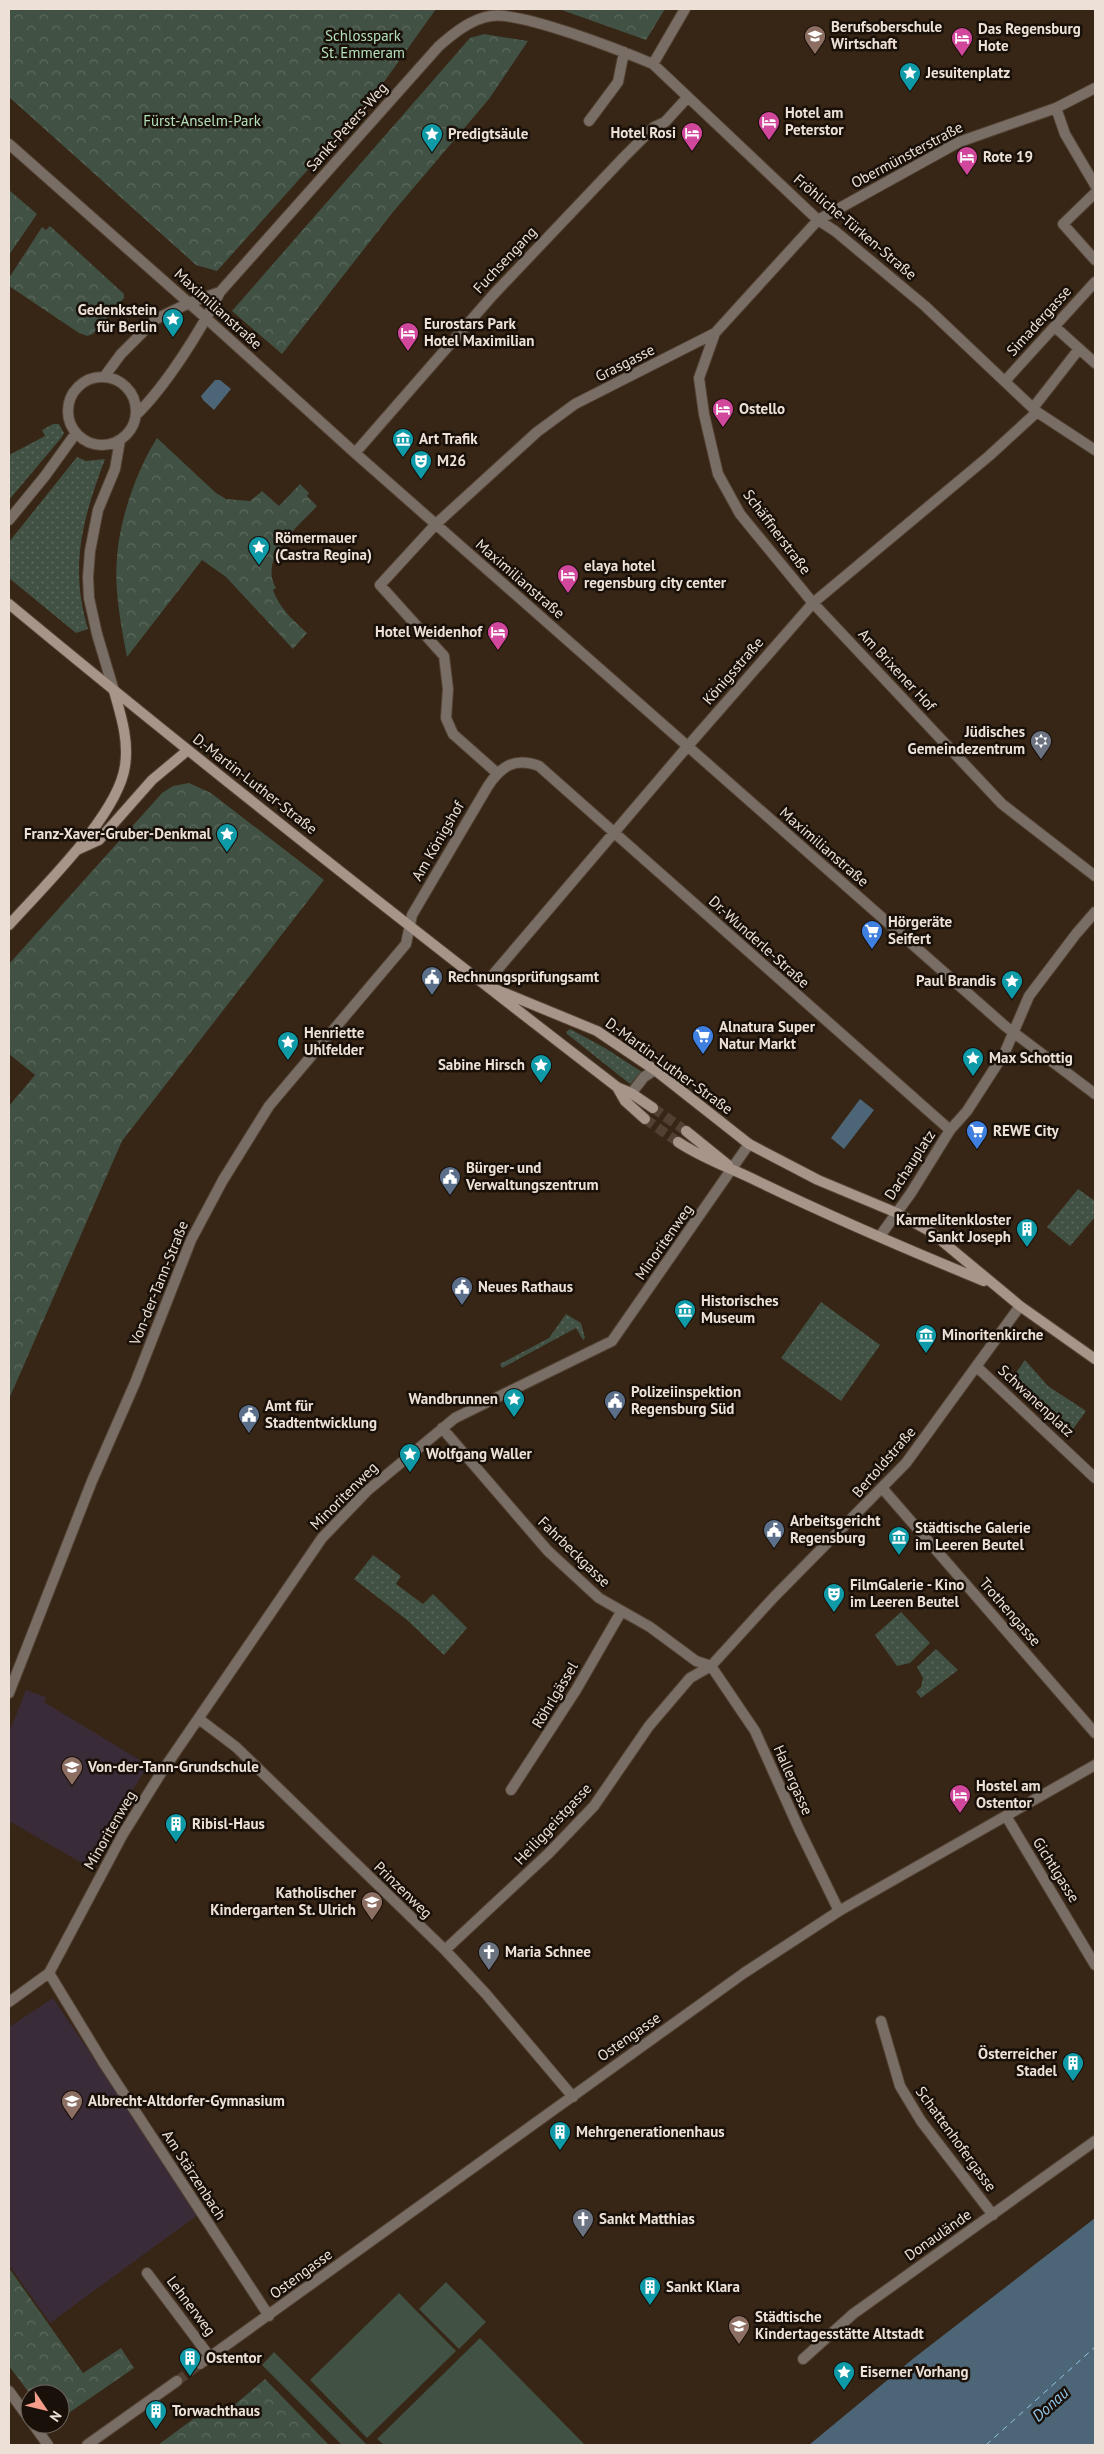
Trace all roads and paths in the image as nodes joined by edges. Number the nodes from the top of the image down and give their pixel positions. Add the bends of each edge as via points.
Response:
1 (685, 9) edge
2 (624, 52) junction
3 (653, 64) junction
4 (1095, 88) edge
5 (686, 98) junction
6 (1056, 108) junction
7 (589, 121) dead end
8 (9, 144) edge
9 (1095, 185) edge
10 (1095, 193) edge
11 (818, 220) junction
12 (1095, 260) edge
13 (1095, 282) edge
14 (220, 292) junction
15 (189, 303) junction
16 (207, 318) junction
17 (1055, 327) junction
18 (715, 333) junction
19 (1079, 349) junction
20 (1095, 363) edge
21 (104, 377) junction
22 (1004, 381) junction
23 (1035, 410) junction
24 (136, 415) junction
25 (76, 433) junction
26 (120, 440) junction
27 (1095, 450) edge
28 (355, 453) junction
29 (9, 520) edge
30 (436, 524) junction
31 (813, 603) junction
32 (9, 604) edge
33 (114, 691) junction
34 (687, 747) junction
35 (188, 750) junction
36 (497, 773) junction
37 (614, 832) junction
38 (75, 851) junction
39 (1095, 876) edge
40 (1095, 912) edge
41 (9, 925) edge
42 (410, 926) junction
43 (485, 984) junction
44 (1014, 1034) junction
45 (655, 1070) junction
46 (885, 1074) joint
47 (1095, 1094) edge
48 (628, 1097) junction
49 (653, 1108) tunnel mouth
50 (645, 1119) tunnel mouth
51 (950, 1130) junction
52 (686, 1131) tunnel mouth
53 (678, 1142) tunnel mouth
54 (749, 1144) junction
55 (732, 1169) junction
56 (897, 1213) junction
57 (880, 1236) junction
58 (992, 1284) junction
59 (1020, 1306) junction
60 (1095, 1359) edge
61 (977, 1367) junction
62 (442, 1428) junction
63 (1095, 1478) edge
64 (883, 1489) junction
65 (622, 1612) junction
66 (711, 1666) junction
67 (9, 1693) edge
68 (199, 1719) junction
69 (1095, 1733) edge
70 (1095, 1765) edge
71 (511, 1790) dead end
72 (1006, 1816) junction
73 (839, 1911) junction
74 (445, 1950) junction
75 (1095, 1965) edge
76 (49, 1973) junction
77 (9, 2002) edge
78 (881, 2021) dead end
79 (573, 2097) junction
80 (1095, 2141) edge
81 (993, 2215) junction
82 (147, 2273) dead end
83 (269, 2316) junction
84 (210, 2357) junction
85 (803, 2359) dead end
86 (200, 2364) tunnel mouth
87 (177, 2381) tunnel mouth
88 (9, 2391) edge
89 (20, 2406) edge
90 (40, 2434) edge
91 (48, 2445) edge
92 (88, 2445) edge

1 - 3 street
2 - 3 street, Sankt-Peters-Weg
2 - 7 street via 618,82
2 - 14 street, Sankt-Peters-Weg via 518,17 492,15 456,31 438,46
3 - 5 street, Fröhliche-Türken-Straße
4 - 6 street, Obermünsterstraße
5 - 11 street, Fröhliche-Türken-Straße
5 - 28 street, Fuchsengang via 665,122 654,127 624,157 493,295
6 - 9 street via 1065,134
6 - 11 street, Obermünsterstraße via 959,142
8 - 15 street, Maximilianstraße
10 - 12 street via 1063,224
11 - 18 street, Grasgasse
11 - 22 street, Fröhliche-Türken-Straße via 836,231 925,306
13 - 17 street, Simadergasse
14 - 15 street, Sankt-Peters-Weg
14 - 16 street, Sankt-Peters-Weg
15 - 16 street, Maximilianstraße
15 - 21 street, Sankt-Peters-Weg via 156,319 121,354
16 - 24 street, Sankt-Peters-Weg via 149,402
16 - 28 street, Maximilianstraße
17 - 19 street
17 - 22 street, Simadergasse
18 - 30 street, Grasgasse via 575,404 537,432
18 - 31 street, Schäffnerstraße via 699,378 718,474 740,514
19 - 20 street
19 - 23 street, Königsstraße
21 - 24 street via 126,386 134,399
21 - 25 street via 81,384 70,400 70,423
22 - 23 street, Fröhliche-Türken-Straße
23 - 27 street, Fröhliche-Türken-Straße
23 - 31 street, Königsstraße via 989,456
24 - 26 street
25 - 26 street via 92,444
25 - 29 street
26 - 33 street via 115,469 98,510 88,577 97,634
28 - 30 street, Maximilianstraße
30 - 34 street, Maximilianstraße
30 - 36 street via 380,586 444,656 448,725 453,734
31 - 34 street, Königsstraße
31 - 39 street, Am Brixener Hof via 1002,804
32 - 33 street, D.-Martin-Luther-Straße
33 - 35 street, D.-Martin-Luther-Straße
33 - 38 street via 125,733 125,766 116,795
34 - 37 street, Königsstraße
34 - 44 street, Maximilianstraße
35 - 38 street via 152,780 99,840
35 - 42 street, D.-Martin-Luther-Straße
36 - 37 street via 518,763 539,766
36 - 42 street, Am Königshof via 412,915
37 - 43 street, Königsstraße
37 - 46 street, Dr.-Wunderle-Straße
38 - 41 street
40 - 44 street via 1029,996
42 - 43 street, D.-Martin-Luther-Straße
42 - 67 street, Von-der-Tann-Straße via 406,944 270,1106 191,1240
43 - 45 street, D.-Martin-Luther-Straße via 597,1031
43 - 48 street, D.-Martin-Luther-Straße
44 - 47 street, Maximilianstraße
44 - 51 street via 967,1111
45 - 48 street via 644,1077
45 - 54 street, D.-Martin-Luther-Straße
46 - 51 street, Dachauplatz
48 - 49 street, D.-Martin-Luther-Straße
48 - 50 street, D.-Martin-Luther-Straße
51 - 56 street, Dachauplatz
52 - 55 street
53 - 55 street via 698,1156
54 - 55 street, Minoritenweg
54 - 56 street, Dachauplatz via 818,1180
55 - 57 street, Dachauplatz
55 - 62 street, Minoritenweg via 612,1340 455,1418
56 - 57 street, Dachauplatz
56 - 58 street, Dachauplatz via 931,1232
57 - 58 street, Dachauplatz
58 - 59 street, Dachauplatz
59 - 60 street
59 - 61 street, Bertoldstraße
61 - 63 street, Schwanenplatz
61 - 64 street, Bertoldstraße
62 - 65 street, Fahrbeckgasse via 548,1551 599,1598
62 - 68 street, Minoritenweg via 367,1491 322,1538
64 - 66 street, Bertoldstraße via 774,1597
64 - 69 street, Trothengasse
65 - 66 street, Fahrbeckgasse via 650,1627 696,1661
65 - 71 street, Röhrlgässel
66 - 73 street, Hallergasse via 755,1731
66 - 74 street, Heiliggeistgasse via 690,1678 648,1726 594,1806 550,1853
68 - 74 street, Prinzenweg via 236,1747
68 - 76 street, Minoritenweg via 123,1834
70 - 72 street, Ostengasse
72 - 73 street, Ostengasse
72 - 75 street, Gichtlgasse
73 - 79 street, Ostengasse via 744,1973
74 - 79 street, Prinzenweg
76 - 77 street, Minoritenweg
76 - 83 street, Am Stärzenbach via 102,2062
78 - 81 street, Schattenhofergasse via 900,2086 921,2121
79 - 83 street, Ostengasse
80 - 81 street, Donaulände
81 - 85 street, Donaulände via 853,2314
82 - 84 street, Lehnerweg
83 - 84 street, Ostengasse
84 - 86 street, Ostengasse
87 - 92 street
88 - 89 street
90 - 91 street

